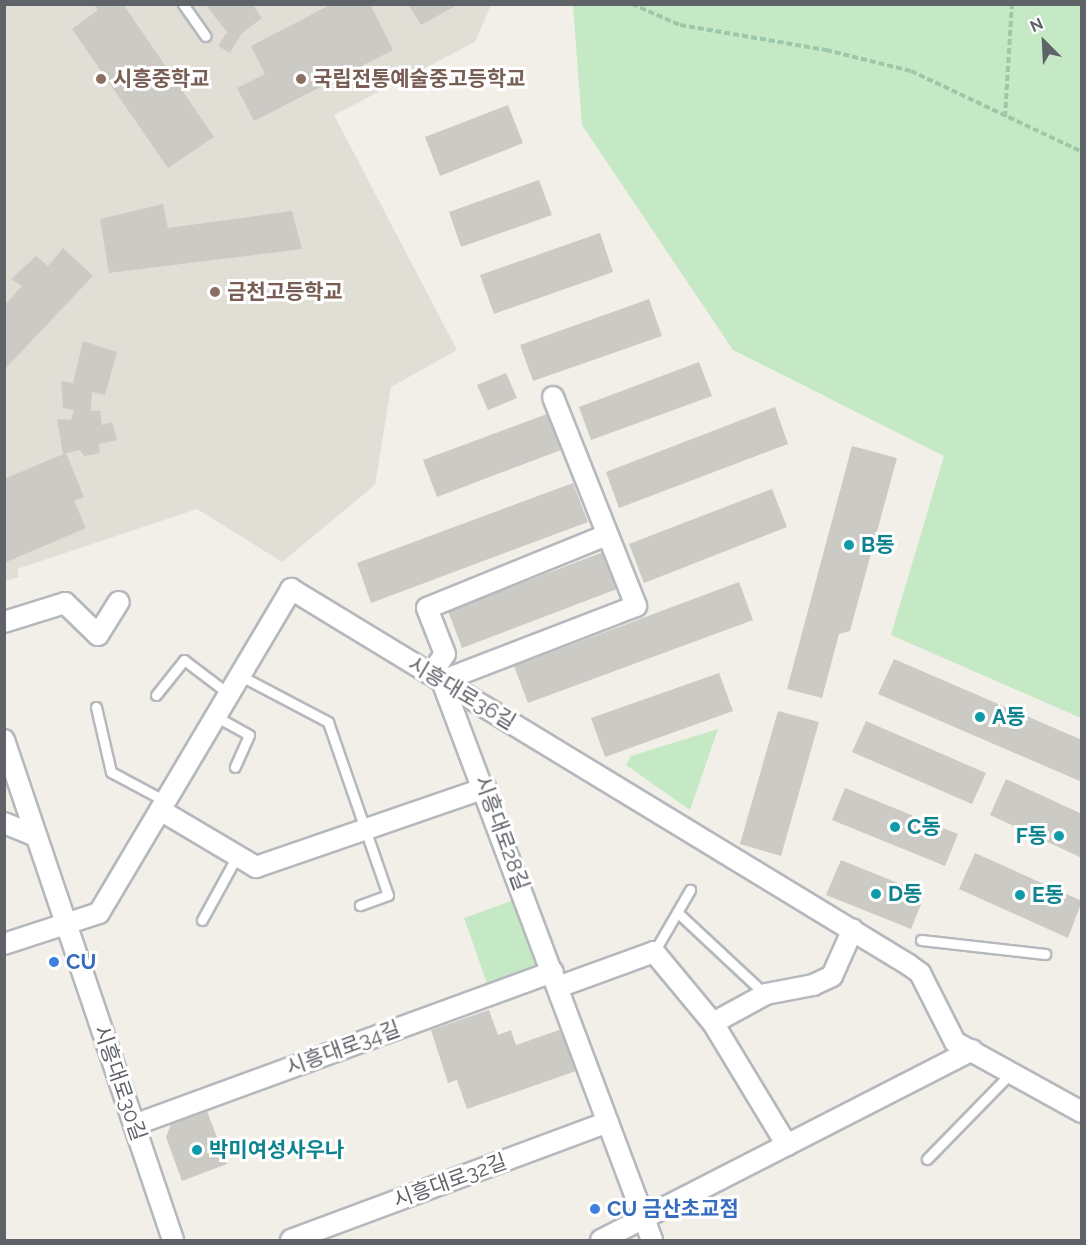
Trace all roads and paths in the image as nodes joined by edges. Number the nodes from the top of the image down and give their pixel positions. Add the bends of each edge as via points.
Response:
1 (183, 4) edge
2 (632, 4) edge
3 (1012, 4) edge
4 (205, 36) dead end
5 (1005, 117) junction
6 (1082, 152) edge
7 (553, 398) dead end
8 (607, 536) junction
9 (119, 602) dead end
10 (4, 622) edge
11 (239, 675) junction
12 (437, 678) junction
13 (228, 694) junction
14 (156, 695) dead end
15 (96, 707) dead end
16 (215, 716) junction
17 (4, 741) edge
18 (235, 767) dead end
19 (486, 788) junction
20 (163, 805) junction
21 (4, 823) edge
22 (365, 829) junction
23 (36, 836) junction
24 (237, 856) junction
25 (690, 890) dead end
26 (360, 905) dead end
27 (677, 912) junction
28 (202, 920) dead end
29 (66, 925) junction
30 (853, 929) junction
31 (921, 940) dead end
32 (4, 944) edge
33 (654, 952) junction
34 (1045, 954) dead end
35 (556, 979) junction
36 (765, 994) junction
37 (713, 1023) junction
38 (972, 1050) junction
39 (1013, 1071) junction
40 (1082, 1112) edge
41 (608, 1122) junction
42 (134, 1125) junction
43 (787, 1145) junction
44 (927, 1159) dead end
45 (642, 1220) junction
46 (173, 1240) edge
47 (291, 1240) edge
48 (601, 1240) edge
49 (652, 1240) edge

1 - 4 lane
2 - 5 path via 680,26 826,50 911,71
3 - 5 path
5 - 6 path
7 - 8 street
8 - 12 street via 427,608 445,654
8 - 12 street via 636,606
9 - 10 street via 98,635 65,603
11 - 12 street, 시흥대로36길 via 291,590
11 - 13 street, 시흥대로36길
11 - 22 lane via 328,722
12 - 19 street, 시흥대로28길
12 - 30 street, 시흥대로36길
13 - 14 lane via 184,660
13 - 16 street, 시흥대로36길
15 - 20 lane via 111,772
16 - 18 lane via 249,735
16 - 20 street, 시흥대로36길
17 - 23 street, 시흥대로30길
19 - 22 street
19 - 35 street, 시흥대로28길
20 - 24 street
20 - 29 street, 시흥대로36길 via 99,914
21 - 23 street
22 - 24 street via 256,867
22 - 26 lane via 388,895
23 - 29 street, 시흥대로30길
24 - 28 lane
25 - 27 lane
27 - 33 lane
27 - 36 lane
29 - 32 street, 시흥대로36길
29 - 42 street, 시흥대로30길
30 - 36 street via 832,976 813,986
30 - 38 street, 시흥대로36길 via 920,973 955,1042
31 - 34 lane
33 - 35 street
33 - 37 street
35 - 41 street, 시흥대로28길
35 - 42 street, 시흥대로34길
36 - 37 street
37 - 43 street
38 - 39 street, 시흥대로36길
38 - 43 street
39 - 40 street, 시흥대로36길
39 - 44 lane
41 - 45 street, 시흥대로28길
41 - 47 street, 시흥대로32길
42 - 46 street, 시흥대로30길
43 - 45 street
45 - 48 street
45 - 49 street, 시흥대로28길

